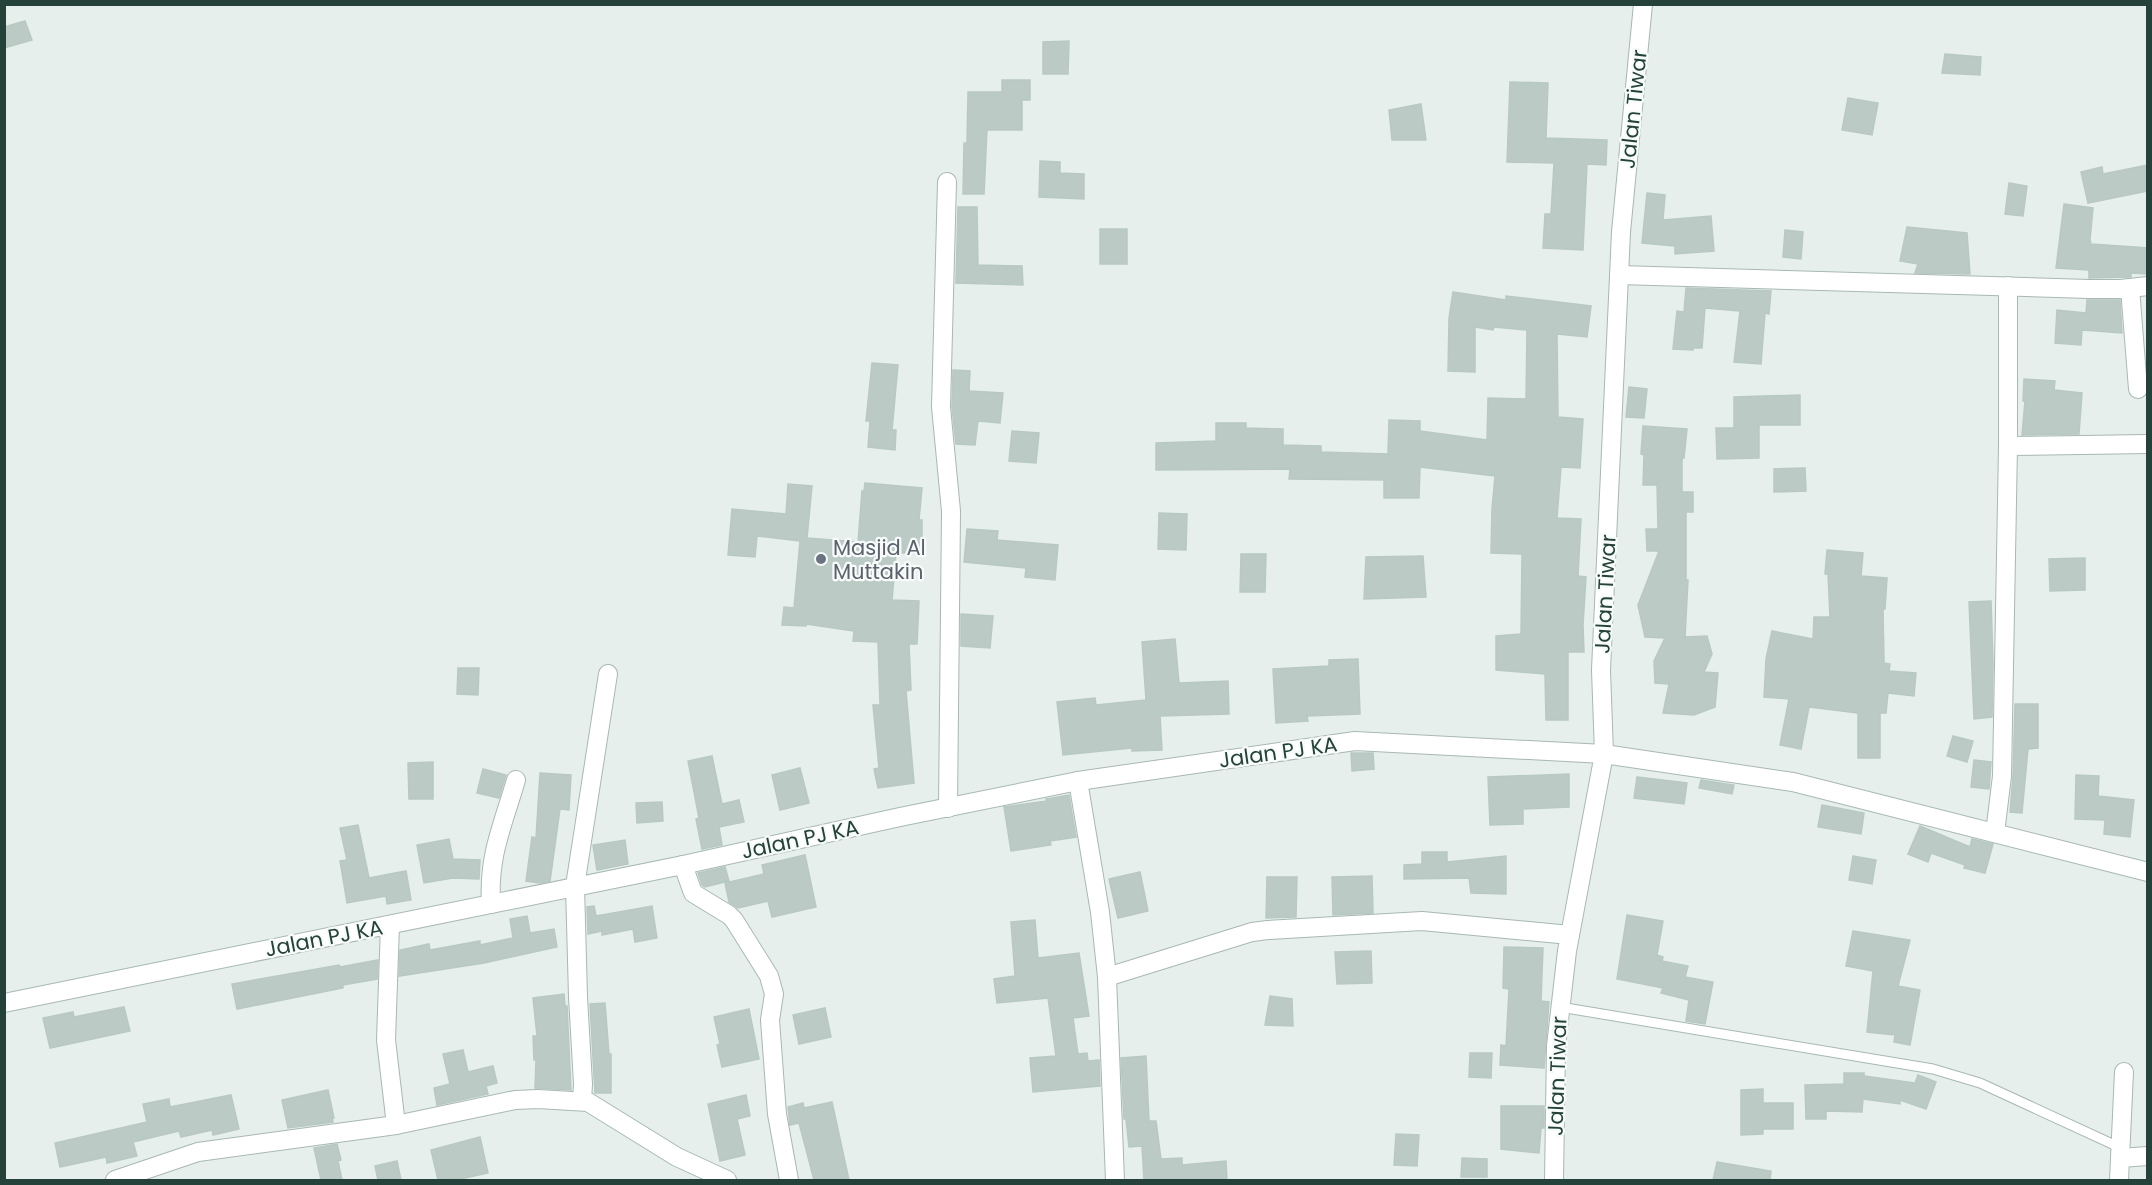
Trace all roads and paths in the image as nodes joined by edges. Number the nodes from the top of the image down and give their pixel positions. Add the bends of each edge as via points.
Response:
1 (1643, 4) edge
2 (946, 182) dead end
3 (1619, 275) junction
4 (2008, 286) junction
5 (2139, 287) edge
6 (2138, 388) dead end
7 (2148, 444) edge
8 (2008, 446) junction
9 (608, 674) dead end
10 (1604, 754) junction
11 (516, 780) dead end
12 (1078, 781) junction
13 (948, 808) junction
14 (1995, 833) junction
15 (683, 865) junction
16 (2148, 872) edge
17 (575, 886) junction
18 (491, 904) junction
19 (390, 924) junction
20 (1570, 935) junction
21 (1107, 977) junction
22 (4, 1003) edge
23 (1560, 1007) junction
24 (2124, 1072) dead end
25 (582, 1101) junction
26 (396, 1125) junction
27 (2120, 1153) junction
28 (2148, 1156) edge
29 (156, 1173) edge
30 (115, 1180) edge
31 (727, 1180) edge
32 (789, 1180) edge
33 (1115, 1180) edge
34 (1554, 1180) edge
35 (2119, 1180) edge

1 - 3 street, Jalan Tiwar
2 - 13 street via 941,407 951,511
3 - 4 street
3 - 10 street, Jalan Tiwar via 1601,670
4 - 5 street
4 - 8 street
5 - 6 street
7 - 8 street
8 - 14 street via 2002,776
9 - 17 street
10 - 12 street, Jalan PJ KA via 1355,741
10 - 14 street, Jalan PJ KA via 1792,782
10 - 20 street, Jalan Tiwar
11 - 18 street via 491,864
12 - 13 street, Jalan PJ KA
12 - 21 street
13 - 15 street, Jalan PJ KA
14 - 16 street, Jalan PJ KA
15 - 17 street, Jalan PJ KA
15 - 32 street via 693,893 734,920 769,976 774,994 770,1020 777,1114
17 - 18 street, Jalan PJ KA
17 - 25 street
18 - 19 street, Jalan PJ KA
19 - 22 street, Jalan PJ KA
19 - 26 street via 386,1040
20 - 21 street via 1422,921 1268,930
20 - 23 street, Jalan Tiwar
21 - 33 street
23 - 27 lane via 1958,1075
23 - 34 street, Jalan Tiwar
24 - 27 street
25 - 26 street via 515,1100
25 - 31 street via 677,1157
26 - 29 street via 186,1155
27 - 28 street
27 - 35 street
29 - 30 street

